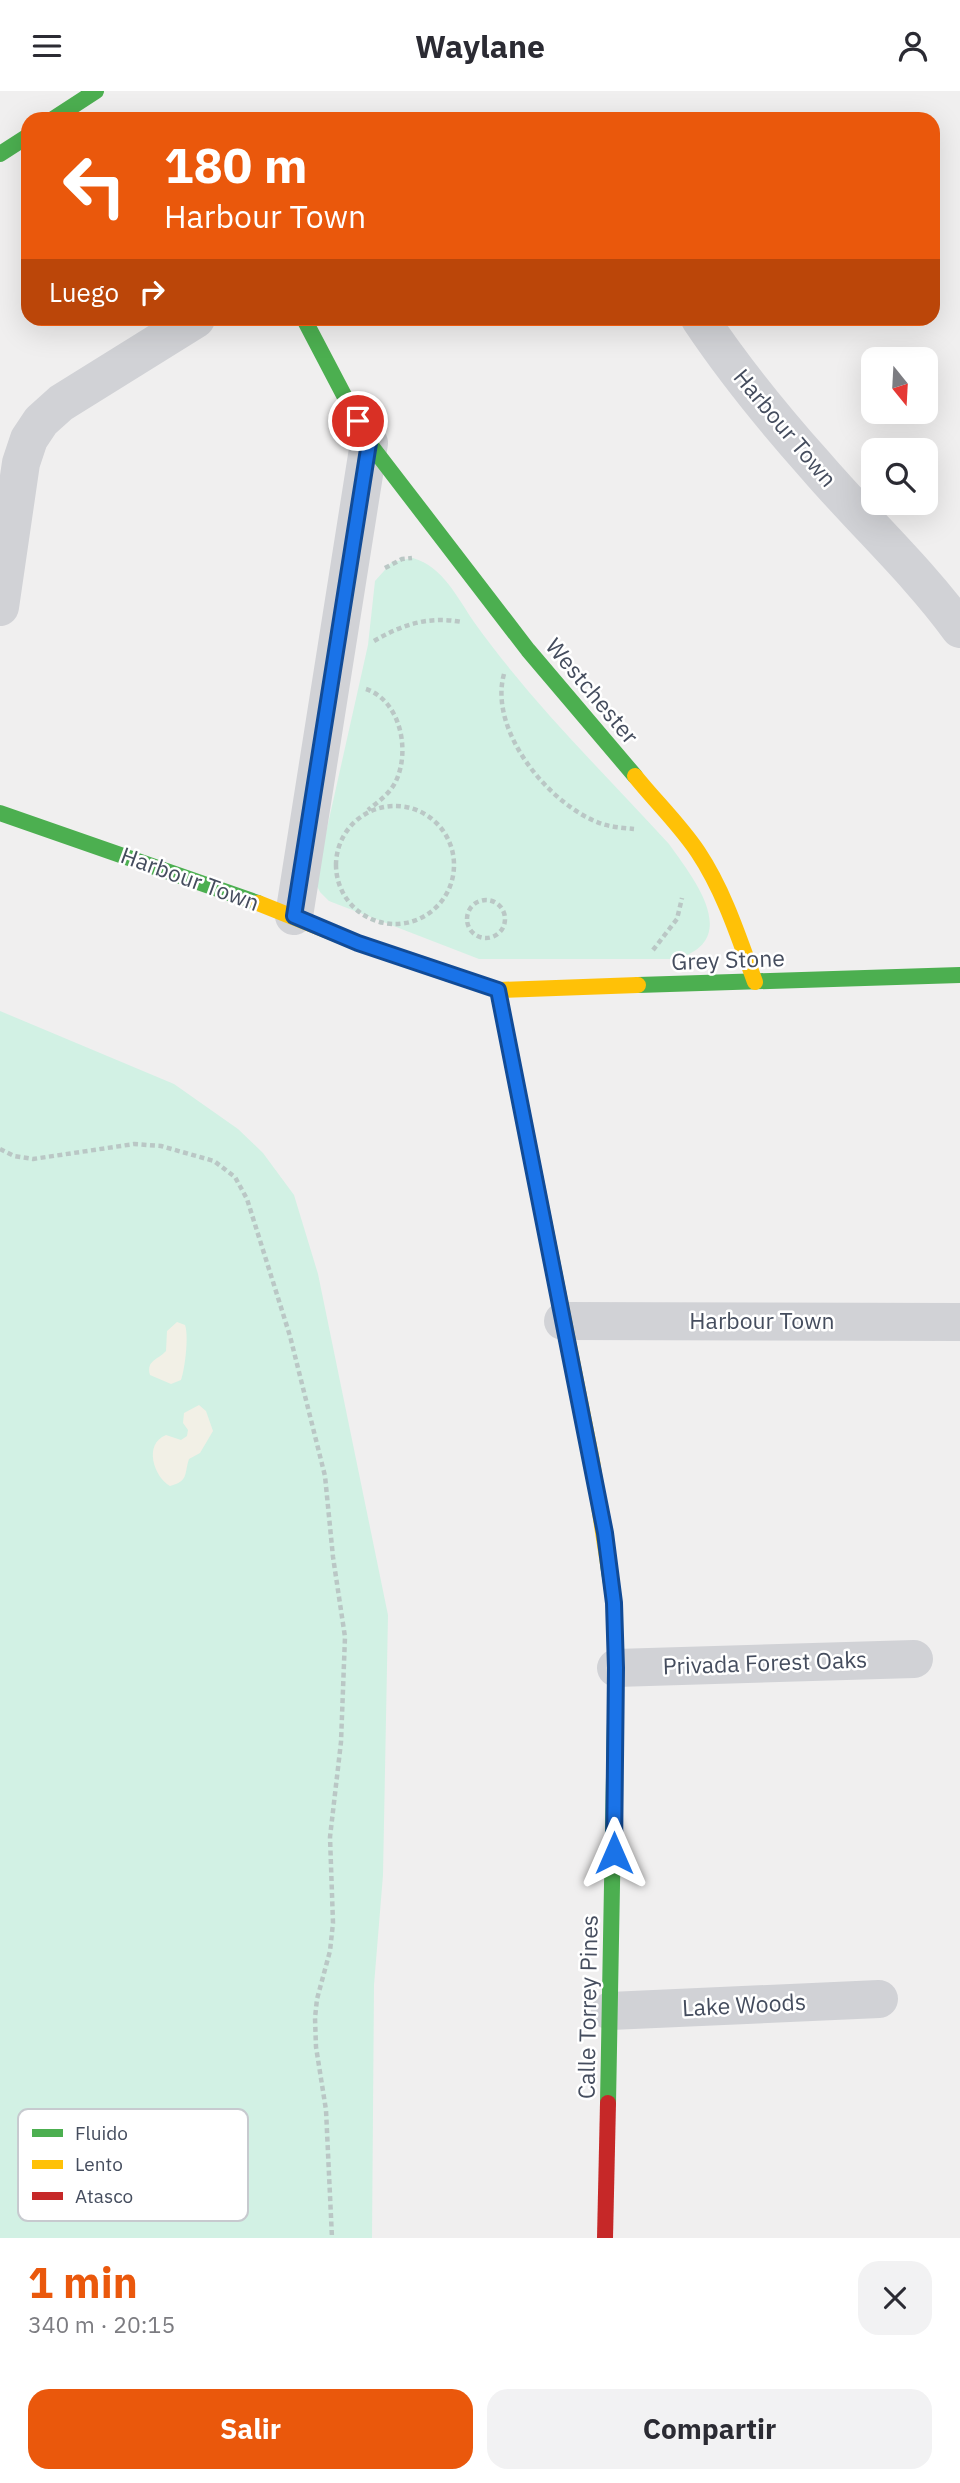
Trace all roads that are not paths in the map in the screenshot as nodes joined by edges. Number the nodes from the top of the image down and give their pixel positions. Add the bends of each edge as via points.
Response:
1 (96, 91) edge
2 (64, 112) edge
3 (21, 140) edge
4 (0, 154) edge
5 (185, 326) edge
6 (308, 326) edge
7 (705, 326) edge
8 (369, 443) junction
9 (0, 607) edge
10 (960, 629) edge
11 (0, 813) edge
12 (294, 916) junction
13 (960, 975) edge
14 (755, 982) junction
15 (498, 990) junction
16 (563, 1321) junction
17 (960, 1322) edge
18 (914, 1659) dead end
19 (616, 1668) junction
20 (879, 1999) dead end
21 (610, 2011) junction
22 (605, 2238) edge

1 - 2 street
3 - 4 street
5 - 9 street via 61,403 29,439 21,463
6 - 8 street, Westchester
7 - 10 street, Harbour Town via 815,466
8 - 12 street
8 - 14 street, Westchester via 528,650 697,850 729,909
11 - 12 street, Harbour Town
12 - 15 street, Harbour Town via 358,943
13 - 14 street, Grey Stone
14 - 15 street, Grey Stone
15 - 16 street, Calle Torrey Pines
16 - 17 street, Harbour Town
16 - 19 street, Calle Torrey Pines via 605,1533
18 - 19 street, Privada Forest Oaks
19 - 21 street, Calle Torrey Pines
20 - 21 street, Lake Woods
21 - 22 street, Calle Torrey Pines

